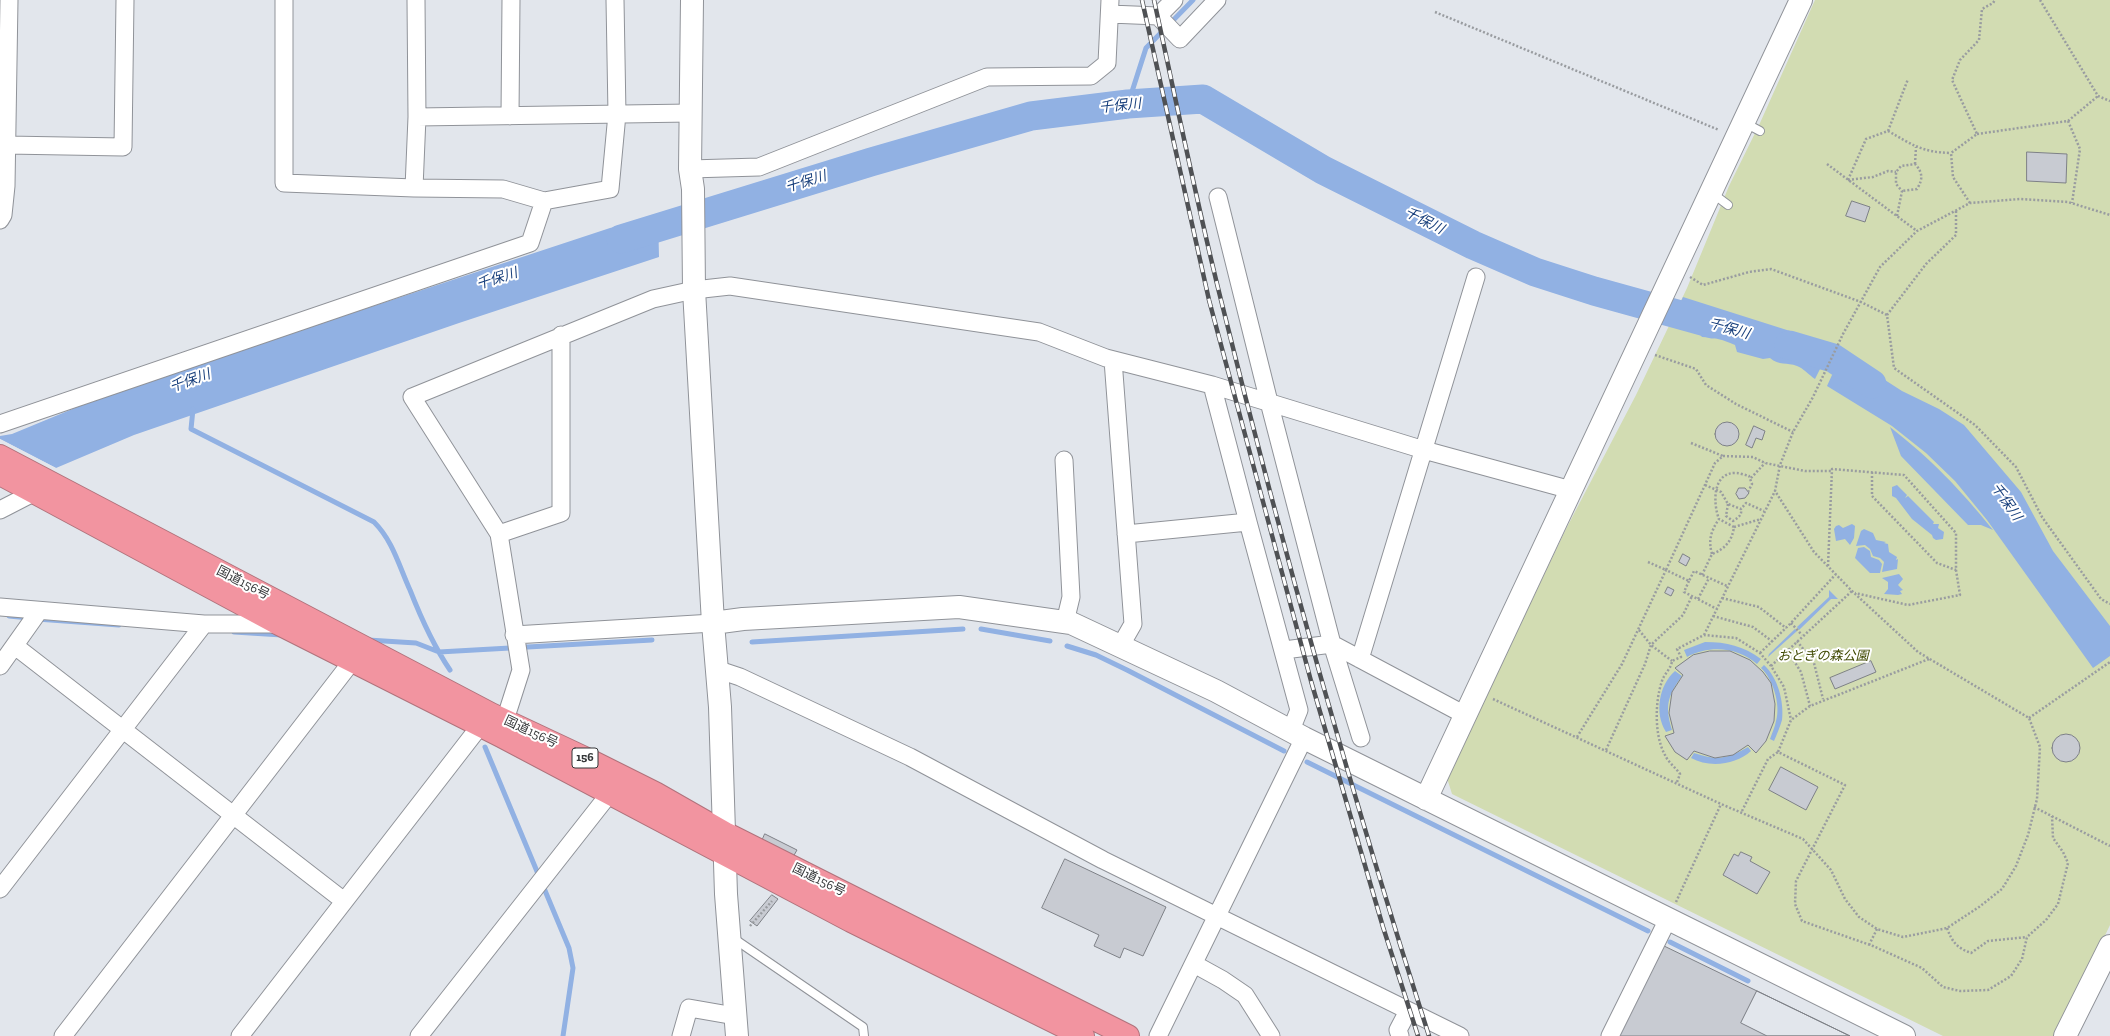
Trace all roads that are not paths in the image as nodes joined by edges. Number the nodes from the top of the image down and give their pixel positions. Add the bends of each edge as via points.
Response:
1 (9, 0) edge
2 (125, 0) edge
3 (284, 0) edge
4 (416, 0) edge
5 (511, 0) edge
6 (615, 0) edge
7 (692, 0) edge
8 (1174, 0) edge
9 (1217, 0) edge
10 (1801, 0) edge
11 (1110, 7) edge
12 (1158, 16) junction
13 (4, 27) edge
14 (691, 113) junction
15 (617, 114) junction
16 (510, 116) junction
17 (417, 117) junction
18 (7, 145) junction
19 (691, 179) junction
20 (414, 188) junction
21 (1218, 197) dead end
22 (544, 201) junction
23 (0, 220) edge
24 (1476, 277) dead end
25 (694, 290) junction
26 (561, 335) junction
27 (1114, 360) junction
28 (1212, 385) junction
29 (1269, 402) junction
30 (0, 424) edge
31 (1424, 450) junction
32 (0, 456) edge
33 (1064, 460) dead end
34 (0, 474) edge
35 (35, 486) junction
36 (1571, 490) junction
37 (0, 510) edge
38 (1248, 522) junction
39 (499, 534) junction
40 (1126, 534) junction
41 (0, 607) edge
42 (39, 611) junction
43 (1065, 622) junction
44 (713, 623) junction
45 (204, 624) junction
46 (280, 624) junction
47 (514, 635) junction
48 (1332, 644) junction
49 (1121, 645) junction
50 (15, 646) junction
51 (1284, 650) junction
52 (1360, 659) junction
53 (353, 660) junction
54 (0, 666) edge
55 (716, 669) junction
56 (1465, 714) junction
57 (505, 720) junction
58 (480, 726) junction
59 (124, 730) junction
60 (1297, 734) junction
61 (1360, 738) dead end
62 (610, 793) junction
63 (1426, 799) junction
64 (234, 815) junction
65 (725, 843) junction
66 (0, 889) edge
67 (344, 901) junction
68 (1217, 917) junction
69 (1668, 919) junction
70 (728, 935) junction
71 (2110, 946) edge
72 (1194, 964) junction
73 (1408, 1011) junction
74 (736, 1026) edge
75 (1268, 1026) edge
76 (63, 1036) edge
77 (240, 1036) edge
78 (420, 1036) edge
79 (681, 1036) edge
80 (864, 1036) edge
81 (1083, 1036) edge
82 (1128, 1036) edge
83 (1158, 1036) edge
84 (1400, 1036) edge
85 (1460, 1036) edge
86 (1610, 1036) edge
87 (1904, 1036) edge
88 (2065, 1036) edge

1 - 13 street
2 - 18 street via 124,147
3 - 20 street via 284,183
4 - 17 street
5 - 16 street
6 - 15 street
7 - 14 street
8 - 12 street
9 - 12 street via 1180,39
10 - 36 street via 1719,198 1672,275
11 - 12 street
11 - 19 street via 1107,63 1091,76 987,77 759,167
13 - 18 street
14 - 15 street
14 - 19 street
15 - 16 street
15 - 22 street via 610,189
16 - 17 street
17 - 20 street
18 - 23 street via 6,186 3,215
19 - 25 street
20 - 22 street via 503,189
21 - 29 street
22 - 30 street via 530,243
24 - 31 street
25 - 26 street via 653,299
25 - 27 street via 730,286 1039,332
25 - 44 street
26 - 39 street via 561,513
26 - 39 street via 412,397
27 - 28 street
27 - 40 street
28 - 29 street
28 - 38 street
29 - 31 street
29 - 48 street
31 - 36 street
31 - 52 street
32 - 35 highway, 国道156号 / 156
33 - 43 street via 1071,597
34 - 35 highway, 国道156号 / 156
35 - 37 street
35 - 46 highway, 国道156号 / 156
35 - 57 highway, 国道156号 / 156
36 - 56 street
38 - 40 street
38 - 51 street
39 - 47 street
40 - 49 street via 1133,624
41 - 42 street
42 - 45 street
42 - 50 street
43 - 44 street via 959,607 743,619
43 - 49 street
44 - 47 street
44 - 55 street
45 - 46 street
45 - 59 street
46 - 53 highway, 国道156号 / 156
47 - 57 street via 521,670
48 - 51 street
48 - 52 street
48 - 61 street
49 - 60 street
50 - 54 street
50 - 59 street
51 - 60 street via 1299,710
52 - 56 street
53 - 58 highway, 国道156号 / 156
53 - 64 street
55 - 65 street via 720,707
55 - 68 street via 740,677 910,757 1103,860
56 - 63 street
57 - 65 highway, 国道156号 / 156 via 648,790
58 - 62 highway, 国道156号 / 156
58 - 67 street
59 - 64 street
59 - 66 street
60 - 63 street
60 - 68 street
62 - 65 highway, 国道156号 / 156
62 - 78 street
63 - 69 street
64 - 67 street
64 - 76 street
65 - 70 street
65 - 81 highway, 国道156号 / 156 via 851,921
65 - 82 highway, 国道156号 / 156
67 - 77 street
68 - 72 street
68 - 73 street via 1295,961
69 - 86 street
69 - 87 street
70 - 74 street
70 - 80 lane via 863,1027
71 - 88 street
72 - 75 street via 1245,995
72 - 83 street
73 - 84 street via 1398,1030
73 - 85 street
74 - 79 street via 689,1008

